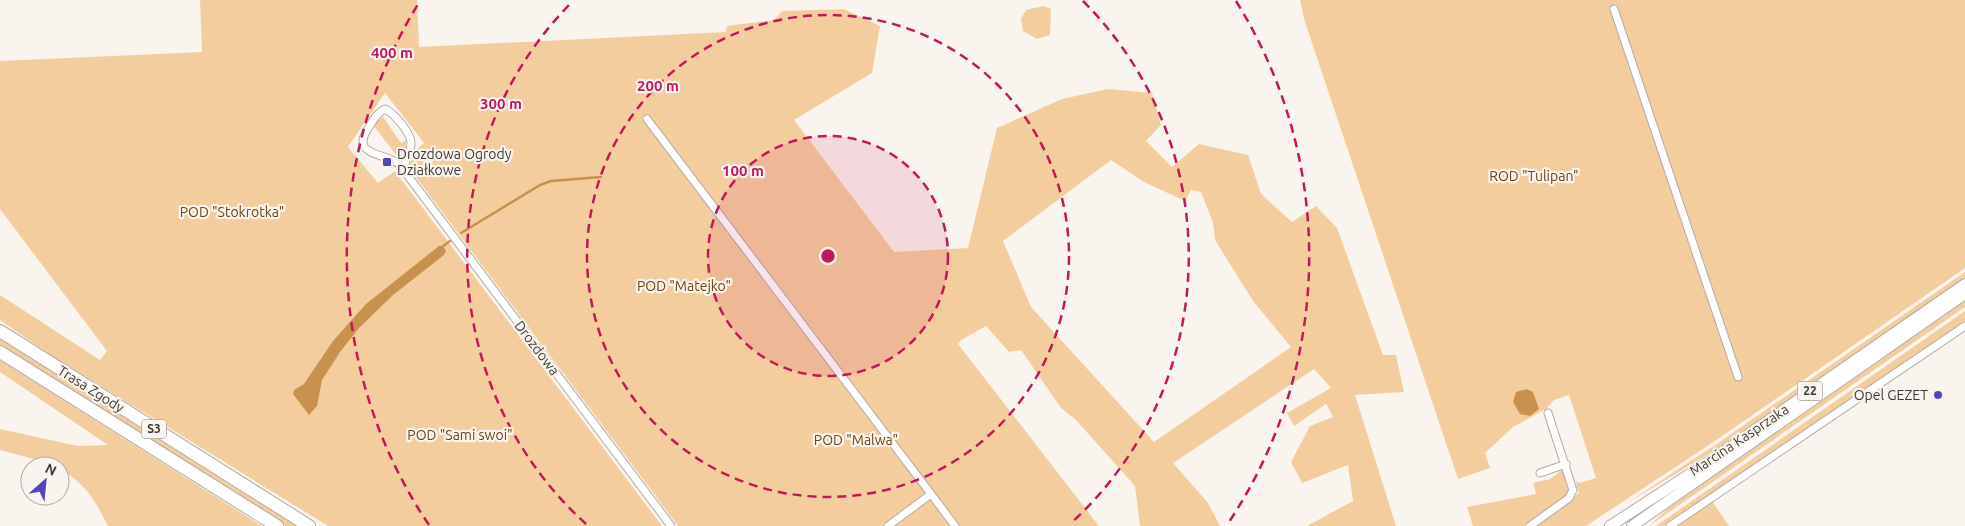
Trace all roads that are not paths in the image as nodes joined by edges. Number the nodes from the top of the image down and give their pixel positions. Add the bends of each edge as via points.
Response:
1 (1614, 9) dead end
2 (647, 119) dead end
3 (404, 170) junction
4 (1965, 284) edge
5 (1965, 294) edge
6 (1965, 326) edge
7 (0, 331) edge
8 (0, 352) edge
9 (1738, 377) dead end
10 (1548, 413) dead end
11 (1566, 464) junction
12 (1540, 473) dead end
13 (931, 494) junction
14 (276, 526) edge
15 (309, 526) edge
16 (671, 526) edge
17 (888, 526) edge
18 (955, 526) edge
19 (1530, 526) edge
20 (1610, 526) edge
21 (1632, 526) edge
22 (1670, 526) edge

1 - 9 street
2 - 13 street
3 - 3 street via 410,137 385,109 376,115 365,132 363,143 370,152 393,160
3 - 16 street, Drozdowa
4 - 20 main road, Marcina Kasprzaka / 22 via 1716,457
5 - 21 main road, Marcina Kasprzaka / 22
6 - 22 street
7 - 15 highway, Trasa Zgody / S3
8 - 14 highway, Trasa Zgody / S3
10 - 11 street
11 - 12 street
11 - 19 street via 1572,495
13 - 17 street
13 - 18 street

